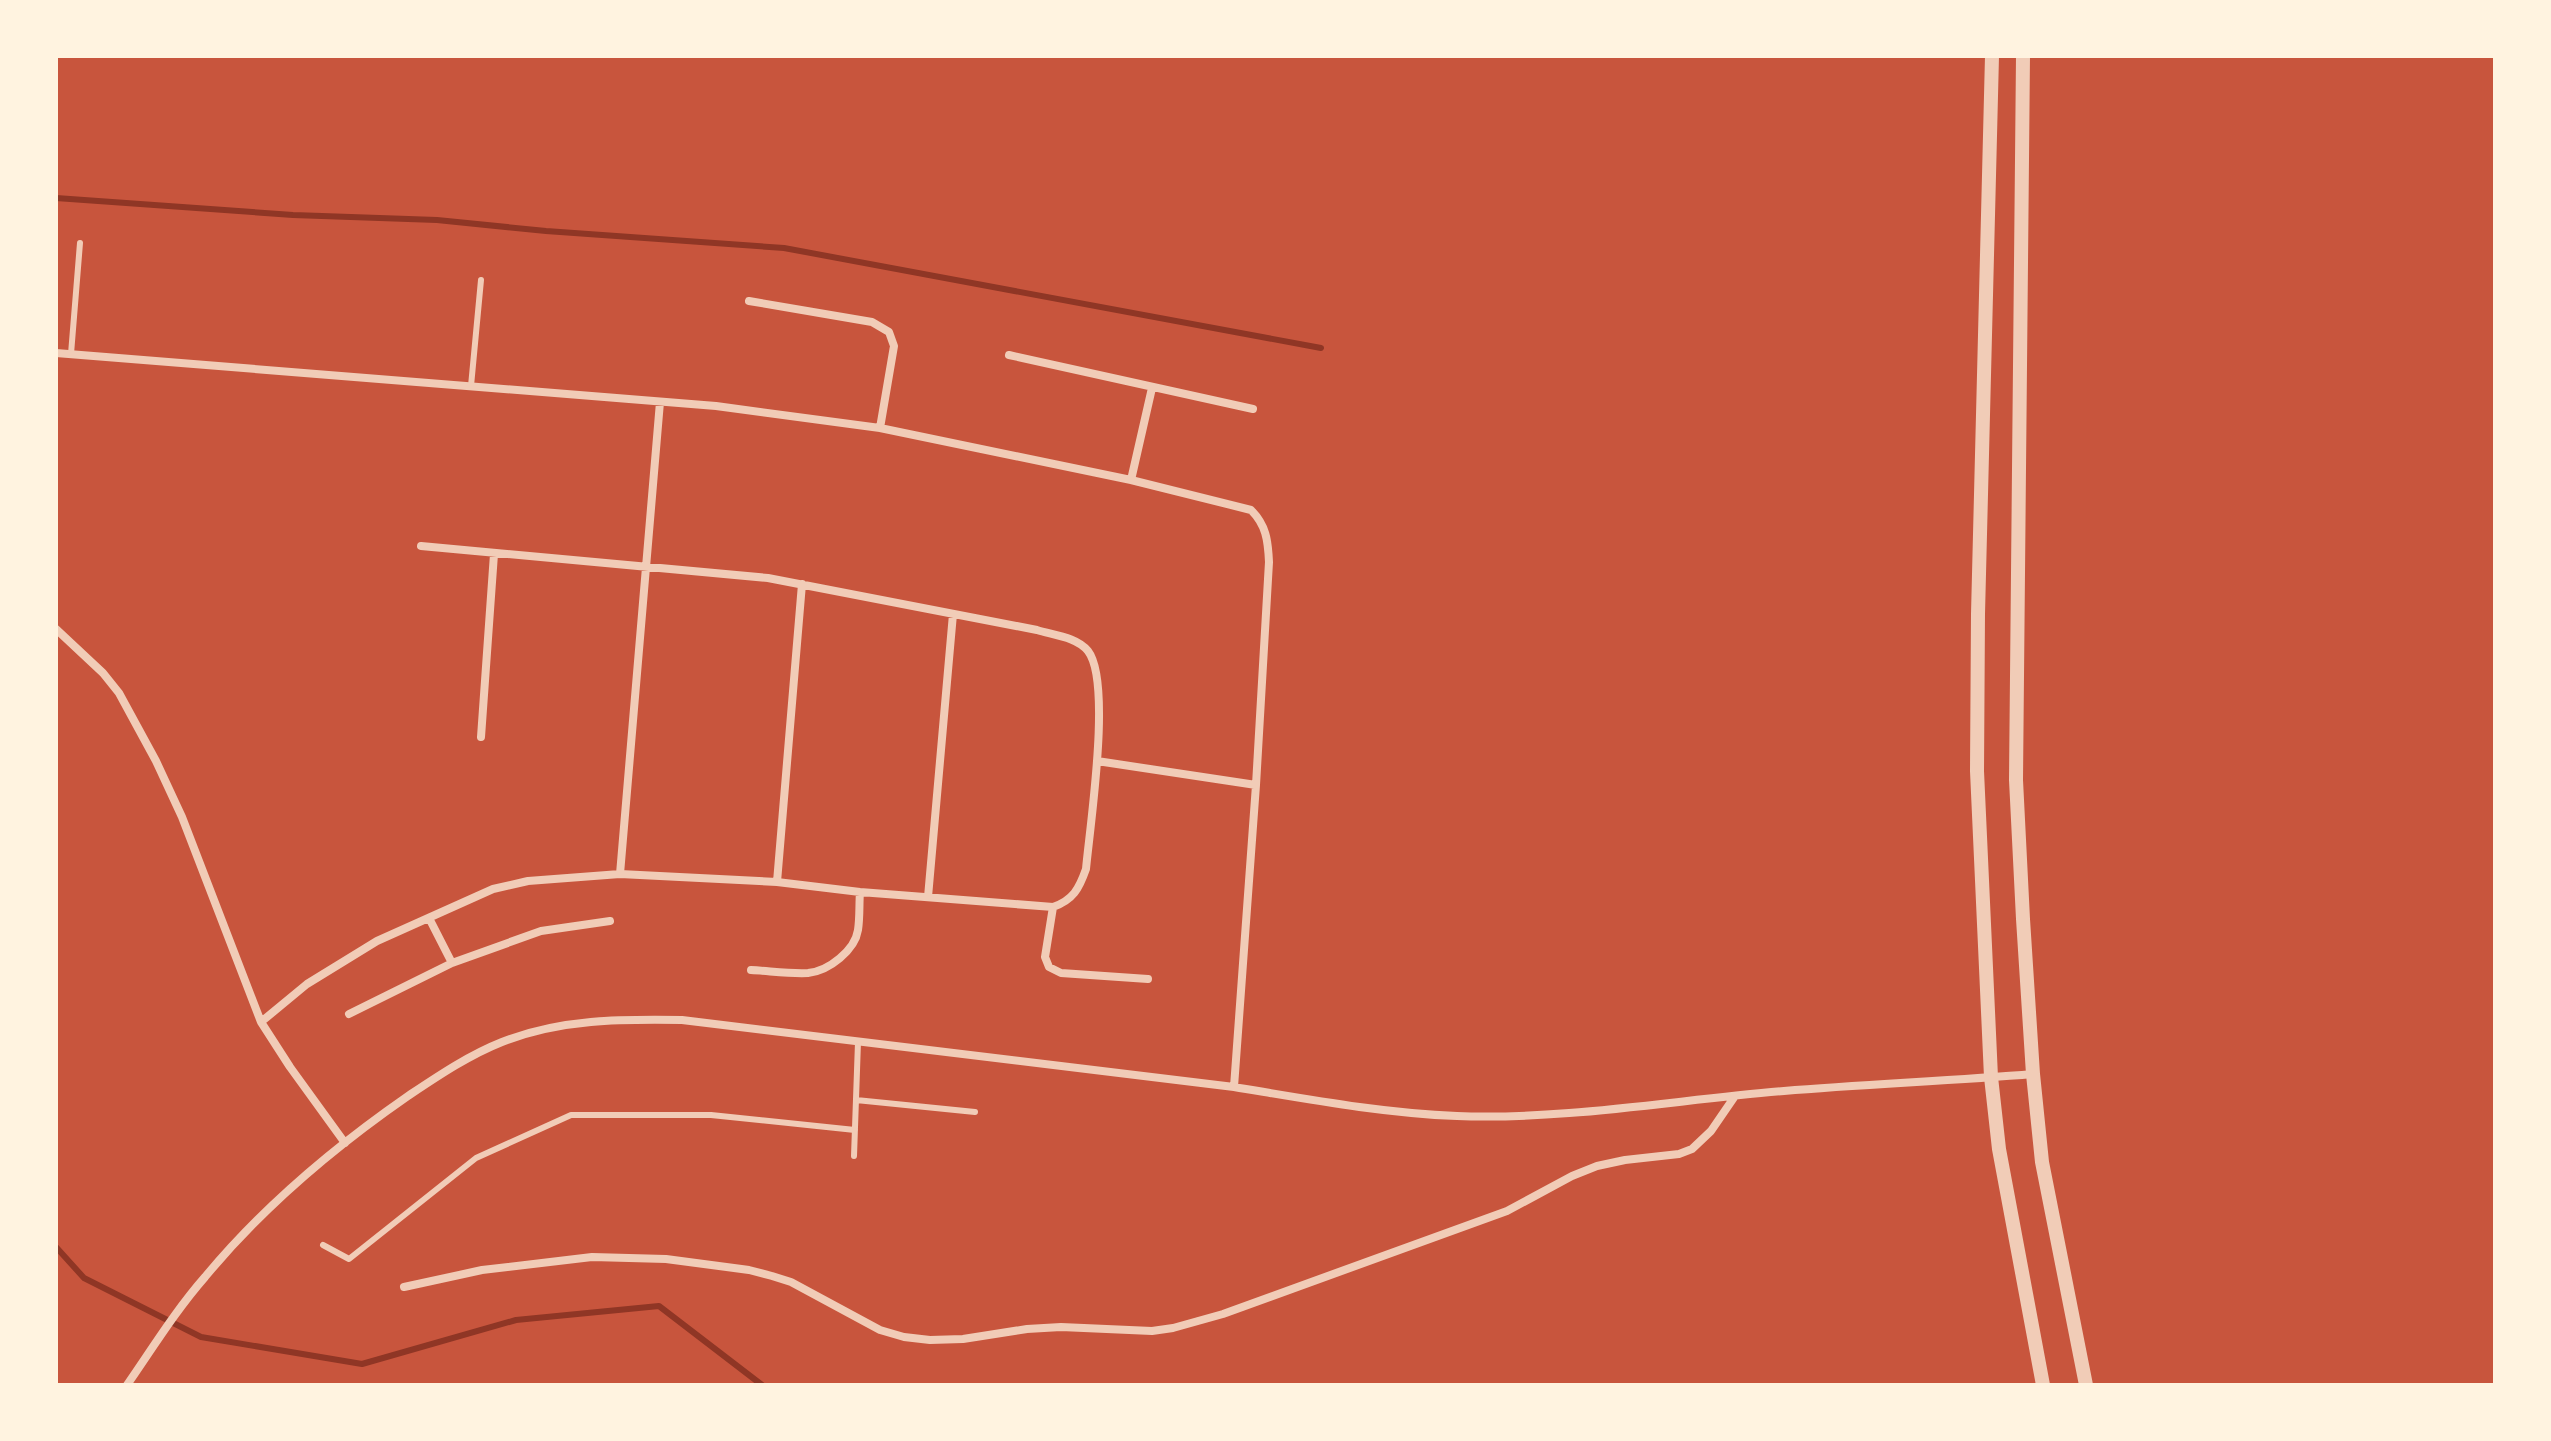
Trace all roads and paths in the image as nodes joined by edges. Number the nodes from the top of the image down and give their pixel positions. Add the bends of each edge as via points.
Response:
1 (1992, 56) edge
2 (2023, 56) edge
3 (80, 243) dead end
4 (481, 280) dead end
5 (749, 301) dead end
6 (56, 353) edge
7 (71, 354) junction
8 (1009, 355) dead end
9 (471, 386) junction
10 (1152, 388) junction
11 (660, 402) junction
12 (1253, 409) dead end
13 (880, 428) junction
14 (1131, 480) junction
15 (421, 546) dead end
16 (494, 554) junction
17 (647, 566) junction
18 (802, 584) junction
19 (953, 614) junction
20 (56, 629) edge
21 (481, 737) dead end
22 (1097, 761) junction
23 (1256, 785) junction
24 (620, 874) junction
25 (777, 882) junction
26 (860, 892) junction
27 (928, 897) junction
28 (1053, 907) junction
29 (429, 918) junction
30 (610, 921) dead end
31 (452, 963) junction
32 (751, 970) dead end
33 (1148, 979) dead end
34 (349, 1014) dead end
35 (261, 1022) junction
36 (858, 1042) junction
37 (2033, 1074) junction
38 (1991, 1077) junction
39 (1234, 1087) junction
40 (1735, 1096) junction
41 (856, 1100) junction
42 (975, 1112) dead end
43 (855, 1130) junction
44 (345, 1143) junction
45 (854, 1156) dead end
46 (323, 1245) dead end
47 (404, 1287) dead end
48 (127, 1385) edge
49 (2043, 1385) edge
50 (2086, 1385) edge

1 - 38 street via 1977,771
2 - 37 street via 2016,780
3 - 7 lane
4 - 9 lane
5 - 13 street via 872,322 889,332 894,346
6 - 7 street
7 - 9 street
8 - 10 street
9 - 11 street
10 - 12 street
10 - 14 street
11 - 13 street
11 - 17 street
13 - 14 street
14 - 23 street via 1251,510 1262,522 1269,562
15 - 16 street
16 - 17 street
16 - 21 street
17 - 18 street
17 - 24 street
18 - 19 street
18 - 25 street
19 - 22 street via 1083,645 1093,659 1099,685
19 - 27 street
20 - 35 street via 119,693 156,761
22 - 23 street
22 - 28 street via 1086,869 1076,894
23 - 39 street
24 - 25 street
24 - 29 street via 509,884
25 - 26 street
26 - 27 street
26 - 32 street via 858,932 842,956 811,973
27 - 28 street
28 - 33 street via 1045,957 1049,967 1061,973
29 - 31 street
29 - 35 street via 377,941 307,984
30 - 31 street via 541,931
31 - 34 street
35 - 44 street
36 - 39 street
36 - 41 lane
36 - 44 street via 682,1020 574,1023 503,1041 469,1058
37 - 38 street
37 - 50 street via 2042,1162
38 - 40 street
38 - 49 street
39 - 40 street via 1339,1104 1469,1116
40 - 47 street via 1692,1149 1597,1166 1507,1211 1223,1314 1163,1329 1061,1327 963,1339 904,1337 880,1330 791,1282 749,1270 666,1259 592,1257 482,1270
41 - 42 lane
41 - 43 lane
43 - 45 lane
43 - 46 lane via 711,1115 571,1115 476,1158 349,1259
44 - 48 street via 282,1194 203,1278

